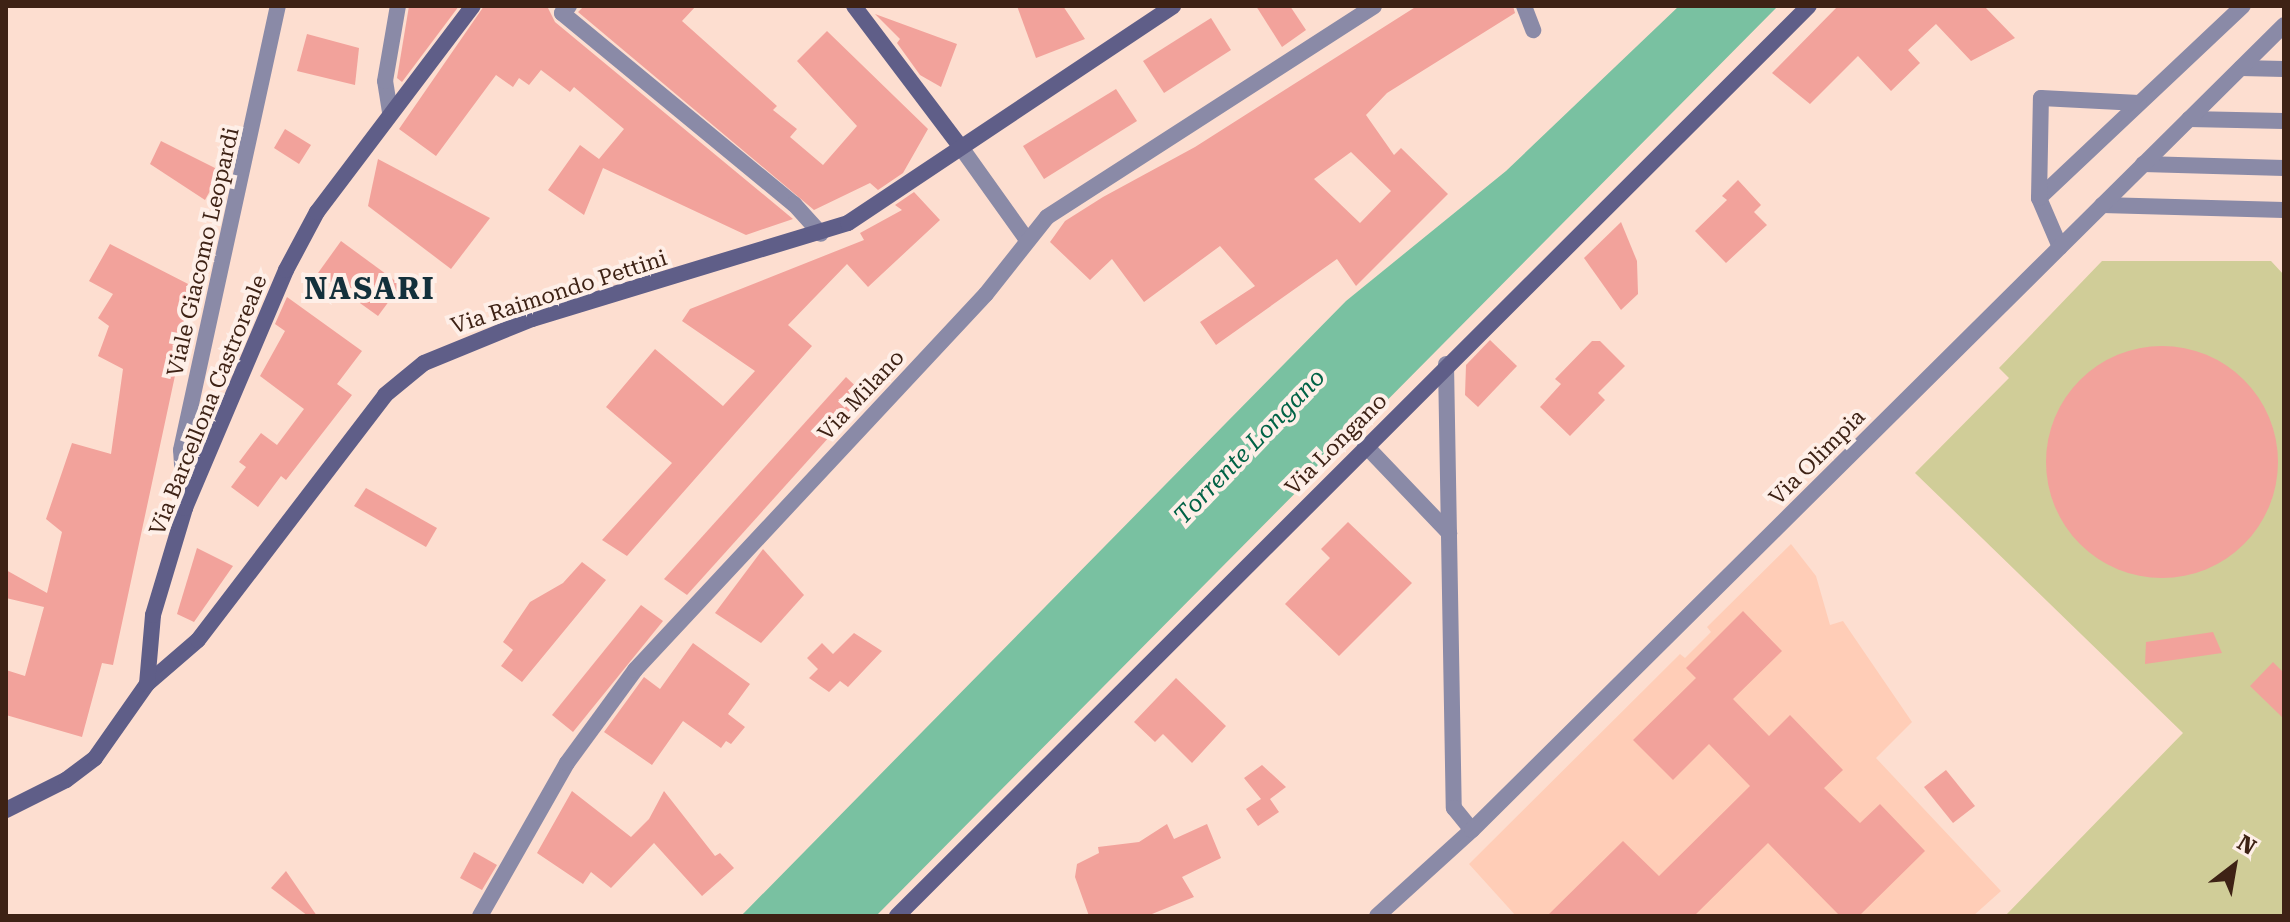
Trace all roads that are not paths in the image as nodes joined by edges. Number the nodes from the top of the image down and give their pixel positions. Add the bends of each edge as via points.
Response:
1 (278, 6) edge
2 (398, 6) edge
3 (473, 6) edge
4 (569, 6) edge
5 (854, 6) edge
6 (1173, 6) edge
7 (1374, 6) edge
8 (1524, 6) edge
9 (1809, 6) edge
10 (2243, 6) edge
11 (1533, 30) dead end
12 (2282, 30) edge
13 (2241, 68) junction
14 (2284, 69) edge
15 (2139, 103) junction
16 (390, 112) junction
17 (2189, 119) junction
18 (2284, 121) edge
19 (960, 146) junction
20 (2143, 164) junction
21 (2284, 168) edge
22 (2039, 198) junction
23 (2102, 205) junction
24 (2284, 210) edge
25 (821, 234) junction
26 (1027, 240) junction
27 (2060, 247) junction
28 (1446, 364) junction
29 (1365, 445) junction
30 (185, 508) junction
31 (1449, 533) junction
32 (147, 684) junction
33 (6, 810) edge
34 (1472, 830) junction
35 (480, 916) edge
36 (897, 916) edge
37 (1377, 916) edge

1 - 30 street, Viale Giacomo Leopardi via 181,450
2 - 16 street via 385,81
3 - 16 street, Via Barcellona Castroreale
4 - 25 street via 562,13 794,204
5 - 19 street
6 - 19 street
7 - 26 street, Via Milano via 1060,208
8 - 11 street
9 - 28 street, Via Longano
10 - 15 street
12 - 13 street, Via Olimpia
13 - 14 street
13 - 17 street, Via Olimpia
15 - 22 street
15 - 22 street via 2041,98
16 - 30 street, Via Barcellona Castroreale via 299,243
17 - 18 street
17 - 20 street, Via Olimpia
19 - 25 street, Via Raimondo Pettini via 876,208
19 - 26 street
20 - 21 street
20 - 23 street, Via Olimpia
22 - 27 street
23 - 24 street
23 - 27 street, Via Olimpia
25 - 32 street, Via Raimondo Pettini via 532,319 424,363 385,395 198,640
26 - 35 street, Via Milano via 986,294 635,670 567,763
27 - 34 street, Via Olimpia
28 - 29 street, Via Longano
28 - 31 street
29 - 31 street
29 - 36 street, Via Longano
30 - 32 street, Via Barcellona Castroreale via 153,615
31 - 34 street via 1454,808
32 - 33 street via 95,758 66,780
34 - 37 street, Via Olimpia

